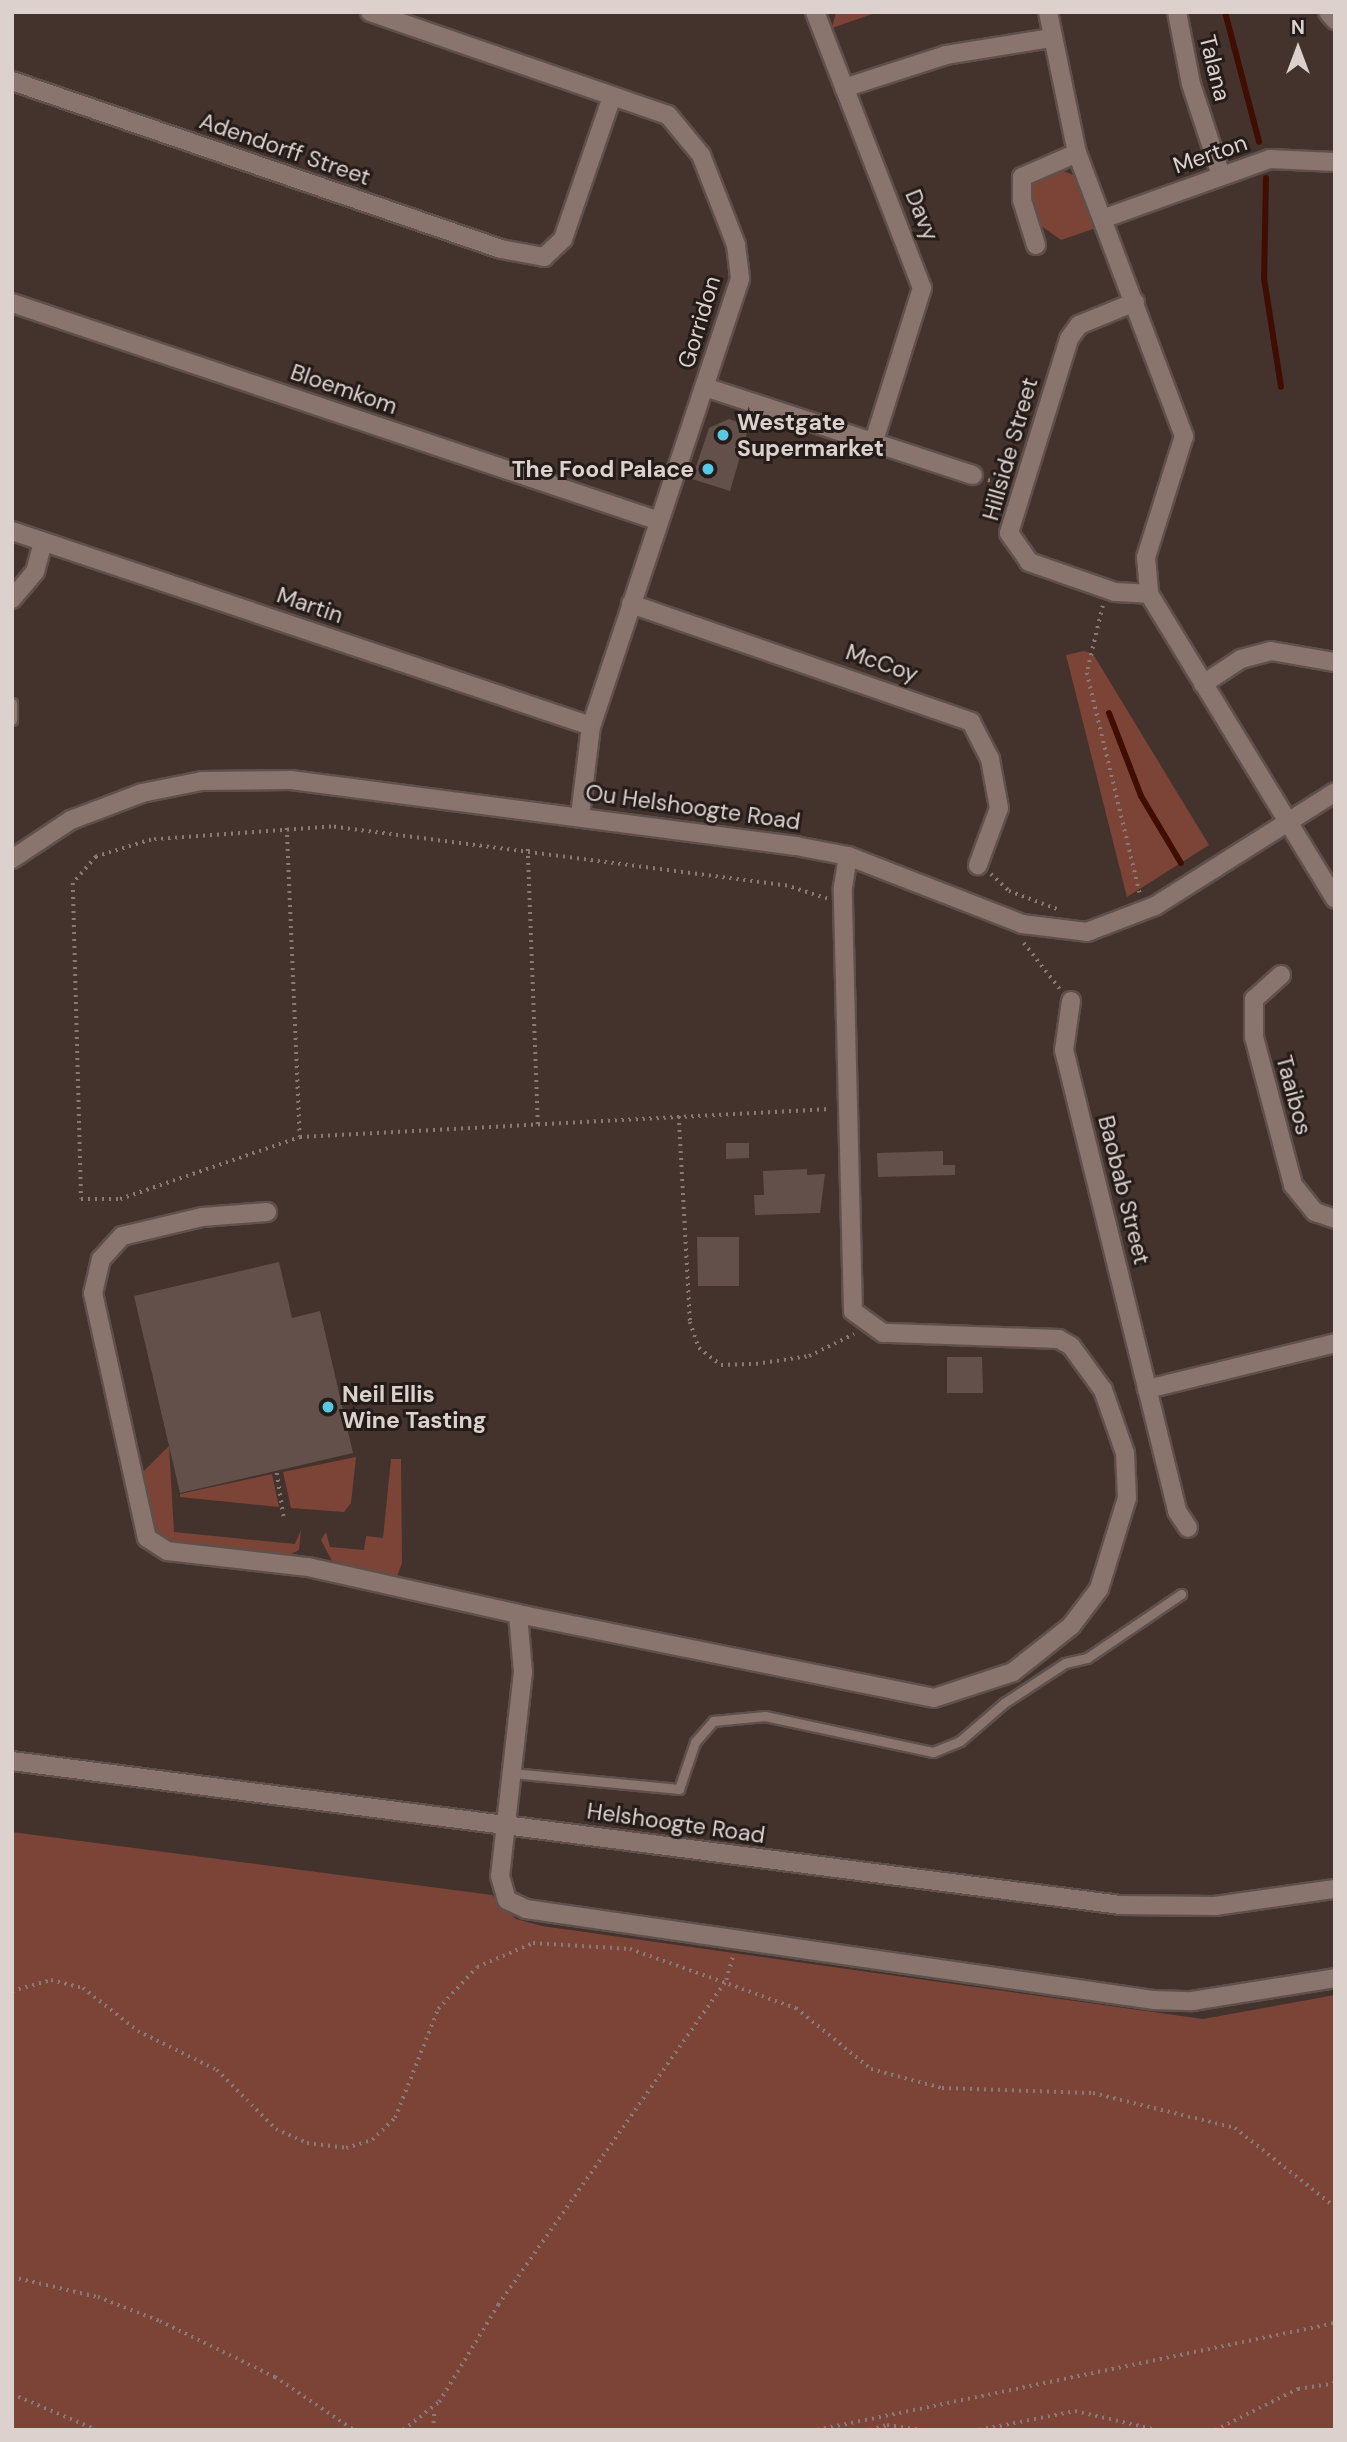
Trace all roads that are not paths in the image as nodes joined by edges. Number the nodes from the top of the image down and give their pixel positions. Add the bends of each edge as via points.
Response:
1 (370, 12) edge
2 (815, 12) edge
3 (1048, 12) edge
4 (1177, 12) edge
5 (1328, 12) edge
6 (1335, 20) edge
7 (1051, 38) junction
8 (12, 81) edge
9 (844, 88) junction
10 (612, 97) junction
11 (1077, 153) junction
12 (1335, 162) edge
13 (1222, 175) junction
14 (1105, 218) junction
15 (1036, 245) dead end
16 (1135, 302) junction
17 (12, 303) edge
18 (705, 387) junction
19 (874, 441) junction
20 (973, 475) road end
21 (659, 520) junction
22 (12, 531) edge
23 (43, 542) junction
24 (1149, 594) junction
25 (12, 599) edge
26 (631, 604) junction
27 (1335, 662) edge
28 (1203, 684) junction
29 (12, 703) edge
30 (12, 720) edge
31 (591, 726) junction
32 (1335, 792) edge
33 (580, 816) junction
34 (1284, 821) junction
35 (848, 856) junction
36 (12, 859) edge
37 (978, 865) road end
38 (1335, 899) edge
39 (1281, 975) dead end
40 (1071, 1001) road end
41 (267, 1212) dead end
42 (1335, 1219) edge
43 (1335, 1343) edge
44 (1147, 1389) junction
45 (1188, 1528) dead end
46 (1181, 1594) dead end
47 (519, 1614) junction
48 (12, 1760) edge
49 (512, 1773) junction
50 (506, 1825) junction
51 (1335, 1889) edge
52 (1335, 1978) edge

1 - 10 street, Gorridon
2 - 9 street, Davy
3 - 7 street
4 - 13 street, Talana via 1191,84
5 - 6 street
7 - 9 street via 946,55
7 - 11 street
8 - 10 street, Adendorff Street via 501,249 544,257 558,248 567,230
9 - 19 street, Davy via 922,288
10 - 18 street, Gorridon via 668,115 685,129 736,245 740,279
11 - 14 street
11 - 15 street via 1022,177
12 - 13 street, Merton via 1270,159
13 - 14 street, Merton
14 - 16 street
16 - 24 street via 1184,436 1146,557
16 - 24 street, Hillside Street via 1088,321 1069,339 1009,533 1018,553 1108,589
17 - 21 street, Bloemkom
18 - 19 street
18 - 21 street, Gorridon
19 - 20 street
21 - 26 street, Gorridon
22 - 23 street, Martin
23 - 25 street via 35,572
23 - 31 street, Martin
24 - 28 street
26 - 31 street, Gorridon
26 - 37 street, McCoy via 971,722 990,759 999,808
27 - 28 street via 1271,651 1241,659
28 - 34 street
29 - 30 lane
31 - 33 street, Gorridon
32 - 34 street, Ou Helshoogte Road
33 - 35 street, Ou Helshoogte Road
33 - 36 street, Ou Helshoogte Road via 361,785 202,781 106,803
34 - 35 street, Ou Helshoogte Road via 1155,906 1087,932 1022,924
34 - 38 street
35 - 47 street via 844,915 853,1311 866,1323 907,1337 1059,1339 1103,1390 1125,1453 1127,1498 1099,1590 1071,1626 1013,1672 933,1698
39 - 42 street, Taaibos via 1254,999 1254,1037 1293,1185 1315,1212
40 - 44 street, Baobab Street via 1064,1050
41 - 47 street via 202,1217 122,1236 101,1259 93,1293 147,1538 167,1551 309,1567
43 - 44 street
44 - 45 street, Baobab Street via 1177,1511
46 - 49 lane via 1087,1658 1065,1663 1004,1703 960,1741 933,1752 765,1716 713,1721 695,1742 679,1789
47 - 49 street via 523,1672
48 - 50 street, Helshoogte Road
49 - 50 street
50 - 51 street, Helshoogte Road via 1120,1905 1215,1906
50 - 52 street via 500,1886 514,1904 1154,2000 1192,2001

